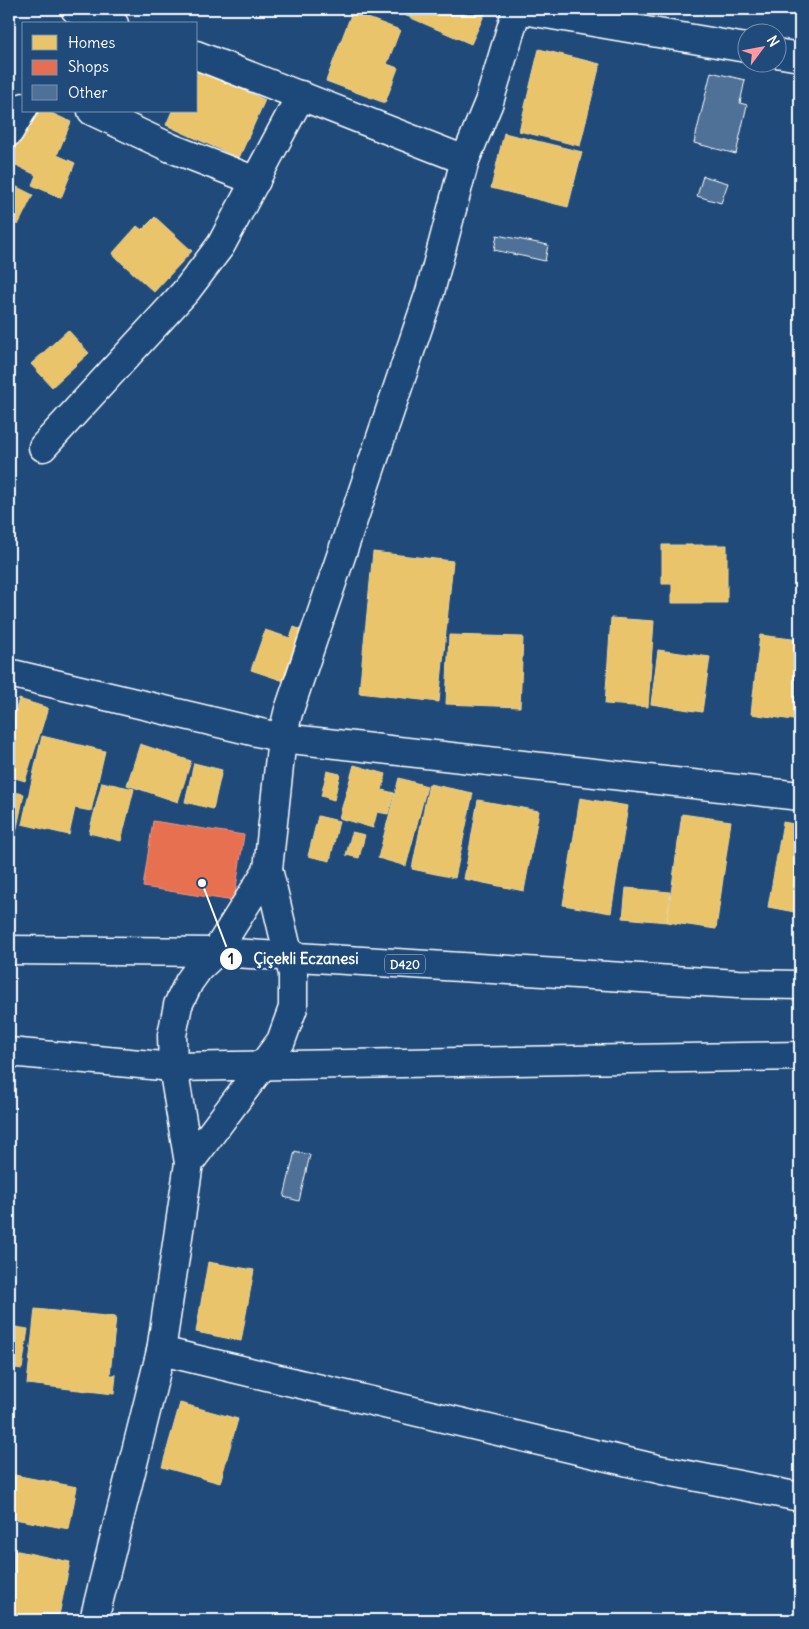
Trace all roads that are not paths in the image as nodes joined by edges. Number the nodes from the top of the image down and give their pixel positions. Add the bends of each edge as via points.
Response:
1 (68, 9) edge
2 (75, 9) edge
3 (517, 9) edge
4 (62, 22) edge
5 (109, 22) edge
6 (736, 46) edge
7 (786, 55) edge
8 (198, 56) edge
9 (800, 57) edge
10 (301, 95) junction
11 (22, 110) edge
12 (94, 112) edge
13 (9, 132) edge
14 (464, 160) junction
15 (256, 181) junction
16 (43, 447) dead end
17 (9, 673) edge
18 (282, 738) junction
19 (800, 796) edge
20 (268, 869) junction
21 (9, 950) edge
22 (216, 952) junction
23 (288, 957) junction
24 (800, 985) edge
25 (9, 1052) edge
26 (800, 1056) edge
27 (174, 1067) junction
28 (259, 1067) junction
29 (189, 1163) junction
30 (161, 1351) junction
31 (800, 1497) edge
32 (94, 1620) edge

1 - 4 main road
2 - 5 main road
3 - 6 main road
3 - 14 main road via 489,102
7 - 9 main road
8 - 10 main road
10 - 14 main road
10 - 15 main road
11 - 13 main road
12 - 15 main road via 172,148
14 - 18 main road via 430,292
15 - 16 main road via 221,245 186,291
17 - 18 main road
18 - 19 main road
18 - 20 main road
20 - 22 main road
20 - 23 main road
21 - 22 main road, D420
22 - 23 main road, D420
22 - 27 main road via 199,968 178,1005 172,1035
23 - 24 main road, D420
23 - 28 main road via 293,974 293,1008 281,1041
25 - 27 main road
26 - 28 main road
27 - 28 main road
27 - 29 main road
28 - 29 main road
29 - 30 main road
30 - 31 main road via 662,1470
30 - 32 main road

